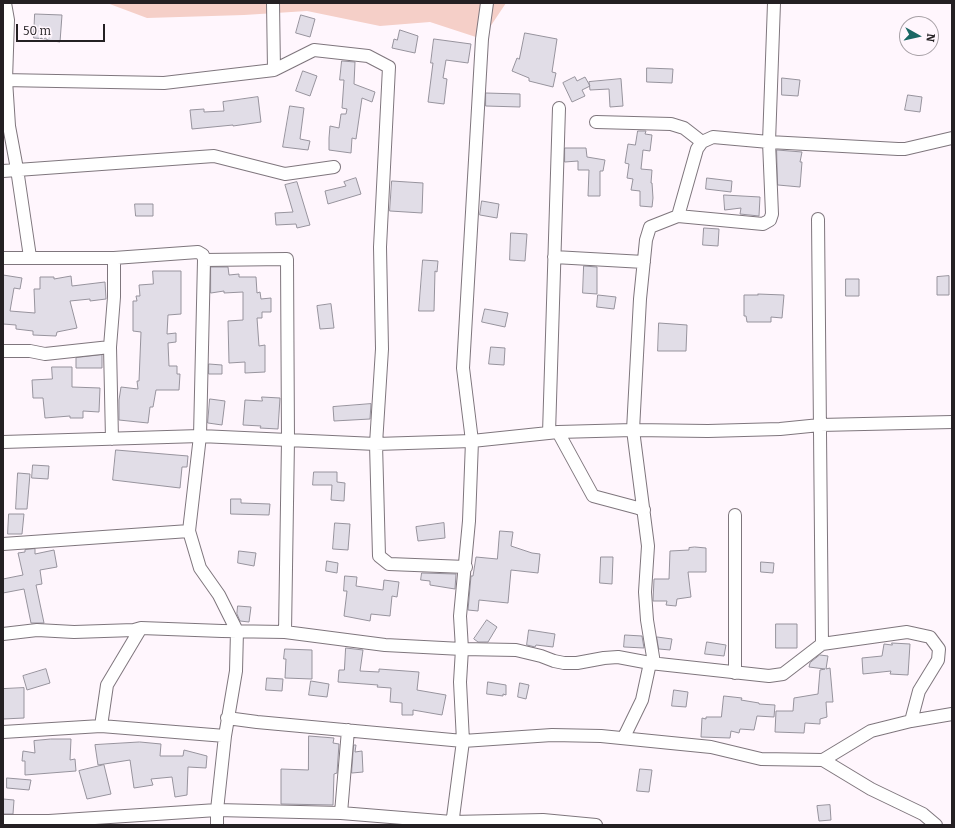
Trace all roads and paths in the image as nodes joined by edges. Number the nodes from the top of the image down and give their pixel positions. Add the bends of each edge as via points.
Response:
1 (5, 3) edge
2 (273, 3) edge
3 (487, 3) edge
4 (774, 3) edge
5 (274, 70) junction
6 (4, 80) edge
7 (559, 108) dead end
8 (596, 122) dead end
9 (952, 138) edge
10 (702, 142) junction
11 (769, 142) junction
12 (334, 167) dead end
13 (18, 170) junction
14 (3, 171) edge
15 (678, 216) junction
16 (818, 219) dead end
17 (30, 257) junction
18 (554, 257) junction
19 (3, 258) edge
20 (114, 258) junction
21 (204, 260) junction
22 (644, 262) junction
23 (110, 347) junction
24 (3, 351) edge
25 (952, 422) edge
26 (820, 426) junction
27 (633, 430) junction
28 (553, 433) junction
29 (200, 436) junction
30 (112, 439) junction
31 (288, 440) junction
32 (472, 441) junction
33 (3, 442) edge
34 (376, 444) junction
35 (644, 510) junction
36 (735, 515) dead end
37 (189, 531) junction
38 (3, 544) edge
39 (466, 567) junction
40 (141, 628) junction
41 (237, 632) junction
42 (285, 632) junction
43 (3, 634) edge
44 (822, 644) junction
45 (462, 649) junction
46 (652, 663) junction
47 (735, 673) junction
48 (952, 714) edge
49 (228, 718) junction
50 (911, 721) junction
51 (101, 726) junction
52 (348, 730) junction
53 (3, 732) edge
54 (225, 736) junction
55 (624, 738) junction
56 (463, 741) junction
57 (823, 760) junction
58 (217, 810) junction
59 (341, 813) junction
60 (3, 821) edge
61 (452, 823) edge
62 (217, 825) edge
63 (596, 825) edge
64 (936, 825) edge

1 - 6 street via 8,20
2 - 5 street
3 - 32 street via 482,39 463,368
4 - 11 street
5 - 6 street via 164,83
5 - 34 street via 314,50 368,56 389,67 380,247 382,349
6 - 13 street via 9,126
7 - 18 street
8 - 10 street via 671,124 684,128
9 - 11 street via 905,149
10 - 11 street via 713,137
10 - 15 street via 697,149
11 - 15 street via 772,214 770,220 763,224
12 - 13 street via 285,174 214,156
13 - 14 street
13 - 17 street
15 - 22 street via 650,227
16 - 26 street
17 - 19 street
17 - 20 street
18 - 22 street
18 - 28 street
20 - 21 street via 198,252 203,255
20 - 23 street
21 - 29 street
21 - 31 street via 287,259
22 - 27 street via 638,314
23 - 24 street via 45,354
23 - 30 street
25 - 26 street
26 - 27 street via 780,430
26 - 44 street
27 - 28 street
27 - 35 street
28 - 32 street
28 - 35 street via 593,496
29 - 30 street
29 - 31 street
29 - 37 street
30 - 33 street
31 - 34 street
31 - 42 street
32 - 34 street
32 - 39 street
34 - 39 street via 379,556 389,564
35 - 46 street via 648,546 645,592
36 - 47 street
37 - 38 street
37 - 41 street via 200,568 219,595
39 - 45 street via 460,616
40 - 41 street
40 - 43 street via 74,632 37,630
40 - 51 street via 107,685
41 - 42 street
41 - 49 street via 236,671
42 - 45 street via 385,645
44 - 47 street via 783,674 769,676
44 - 50 street via 907,632 930,637 939,649 938,660 919,691
45 - 46 street via 516,650 564,663 618,657
45 - 56 street via 460,682
46 - 47 street
46 - 55 street via 642,700
48 - 50 street
49 - 52 street
49 - 54 street
50 - 57 street via 871,731
51 - 53 street
51 - 54 street
52 - 56 street
52 - 59 street
54 - 58 street
55 - 56 street via 552,735
55 - 57 street via 711,747 761,759
56 - 61 street
57 - 64 street via 871,789 923,814
58 - 59 street
58 - 60 street via 49,821
58 - 62 street
59 - 61 street
61 - 63 street via 543,820

